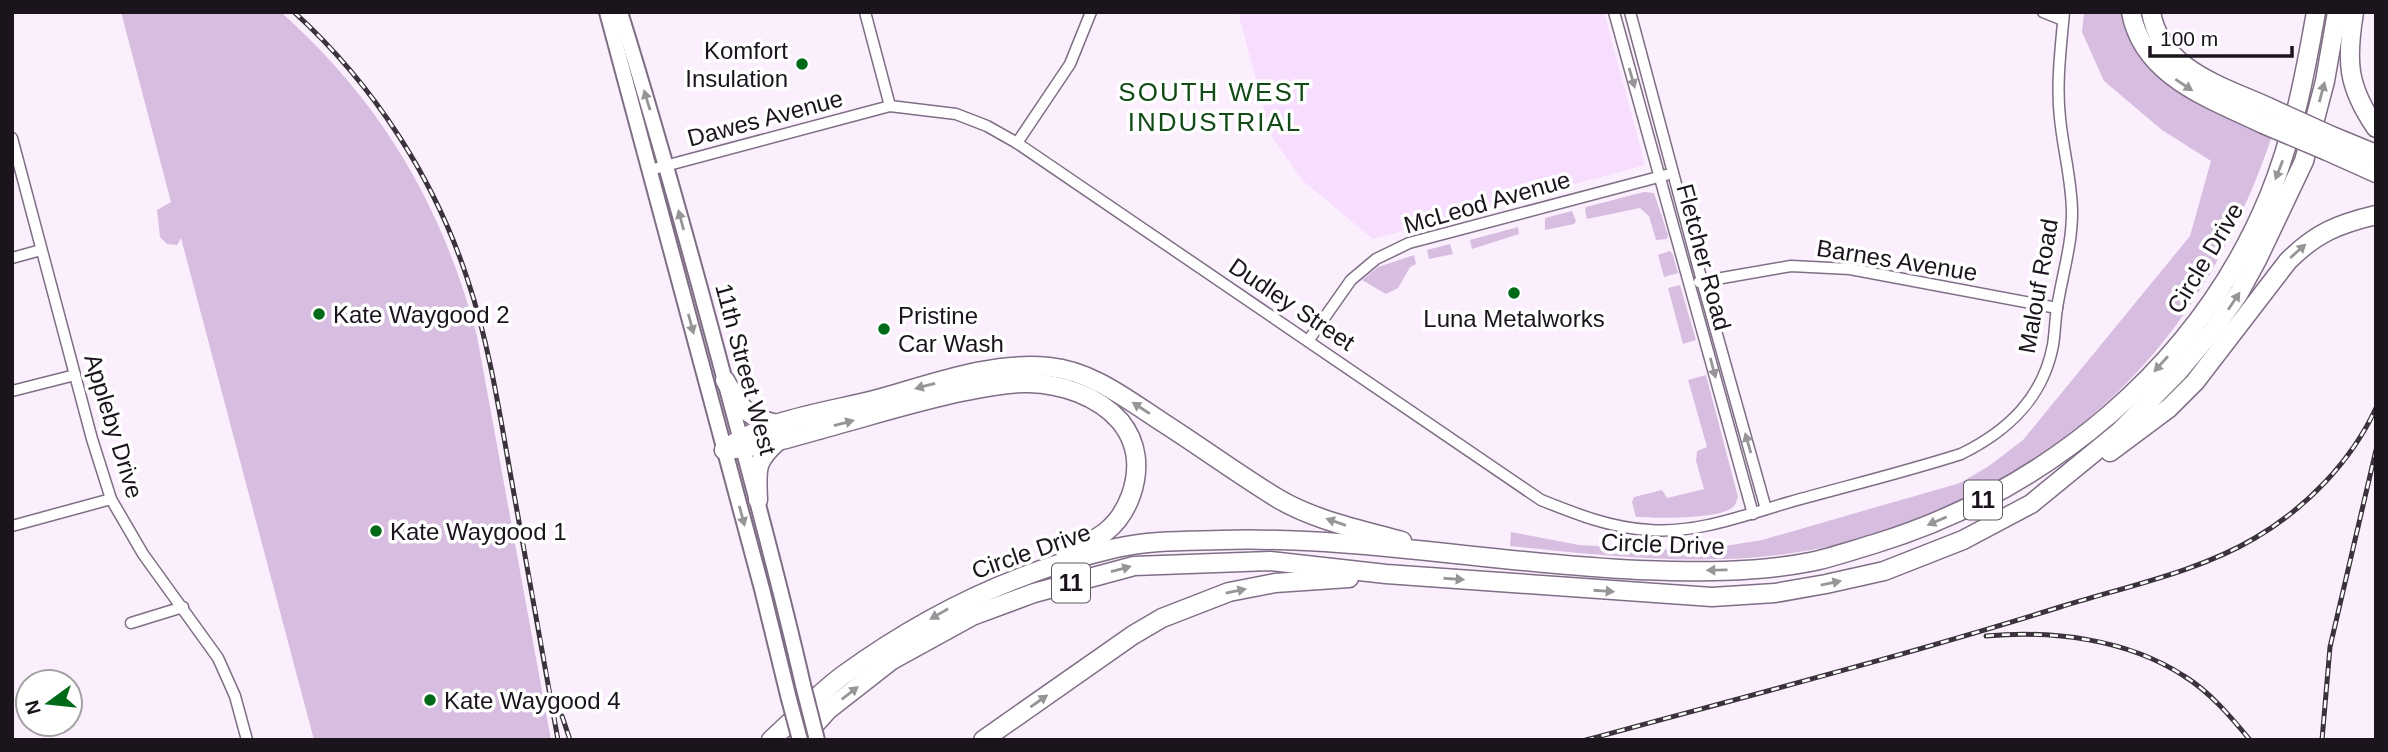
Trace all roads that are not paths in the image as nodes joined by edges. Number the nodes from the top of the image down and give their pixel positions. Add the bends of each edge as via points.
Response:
1 (607, 12) edge
2 (620, 12) edge
3 (865, 12) edge
4 (1091, 12) edge
5 (1614, 12) edge
6 (1630, 12) edge
7 (2043, 12) edge
8 (2131, 12) edge
9 (2151, 12) edge
10 (2308, 12) edge
11 (2316, 12) edge
12 (2337, 12) edge
13 (2354, 12) edge
14 (2064, 16) edge
15 (2304, 81) junction
16 (890, 106) junction
17 (2266, 115) junction
18 (2376, 128) edge
19 (12, 138) edge
20 (1017, 143) junction
21 (2329, 144) junction
22 (2376, 154) edge
23 (666, 166) junction
24 (650, 170) junction
25 (1672, 173) junction
26 (2376, 173) edge
27 (1660, 176) junction
28 (2376, 215) edge
29 (41, 250) junction
30 (12, 258) edge
31 (1702, 281) junction
32 (1689, 284) junction
33 (2057, 307) junction
34 (1308, 341) junction
35 (75, 375) junction
36 (725, 380) junction
37 (12, 391) edge
38 (778, 433) junction
39 (742, 443) junction
40 (724, 450) junction
41 (111, 499) junction
42 (758, 500) junction
43 (2031, 504) junction
44 (1766, 509) junction
45 (1753, 514) junction
46 (12, 526) edge
47 (1449, 554) junction
48 (1386, 574) junction
49 (1000, 586) junction
50 (183, 607) junction
51 (131, 624) dead end
52 (247, 740) edge
53 (771, 740) edge
54 (800, 740) edge
55 (817, 740) edge
56 (983, 740) edge

1 - 24 main road, 11th Street West
23 -> 2 main road, 11th Street West
3 - 16 street
4 - 20 street via 1070,64
5 -> 27 street, Fletcher Road
6 - 25 street, Fletcher Road
7 - 14 street
8 -> 17 highway via 2146,49 2166,73 2192,91
9 - 17 highway via 2161,44 2175,60
10 - 15 highway
11 - 15 highway, Circle Drive / 11
43 -> 12 highway, Circle Drive / 11 via 2119,432 2178,372 2239,293 2304,161
13 - 18 highway via 2348,63 2366,114
14 - 33 street, Malouf Road via 2059,97 2072,211
15 -> 47 highway, Circle Drive / 11 via 2288,145 2267,201 2219,291 2189,332 2144,383 2075,444 1979,502 1887,540 1814,562 1758,570 1637,570
16 - 20 street, Dudley Street via 956,114
16 - 23 street, Dawes Avenue
17 - 21 highway, bridge
19 - 29 street, Appleby Drive
20 - 34 street, Dudley Street
21 - 22 highway
21 - 26 highway
23 - 24 street, Dawes Avenue
36 -> 23 main road, 11th Street West
24 -> 40 main road, 11th Street West
25 - 27 street, McLeod Avenue
25 - 31 street, Fletcher Road
27 - 32 street, Fletcher Road
27 - 34 street, McLeod Avenue via 1409,243 1376,259 1352,280
43 -> 28 highway via 2169,408 2302,247 2344,222
29 - 30 street
29 - 35 street, Appleby Drive
31 - 32 street, Barnes Avenue
31 - 33 street, Barnes Avenue via 1791,266 1850,269
44 -> 31 street, Fletcher Road
32 -> 45 street, Fletcher Road
33 - 44 street, Malouf Road via 2045,370 2029,400 2004,429 1952,457
34 - 45 street, Dudley Street via 1520,487 1571,512 1651,531 1692,528
35 - 37 street
35 - 41 street, Appleby Drive
36 - 38 highway via 744,411
36 - 39 main road, 11th Street West
38 - 39 highway
38 - 42 highway via 759,462
47 -> 38 highway via 1337,523 1280,500 1111,388 1050,367 985,371
38 -> 49 highway via 1008,384 1047,384 1097,402 1117,417 1133,443 1137,475 1125,510 1109,530 1087,544
39 - 40 highway
39 - 42 main road, 11th Street West
40 -> 54 main road, 11th Street West, bridge
41 - 46 street
41 - 50 street, Appleby Drive via 143,554
42 - 55 main road, 11th Street West, bridge
48 -> 43 highway, Circle Drive / 11 via 1699,596 1774,593 1884,571 1963,540
44 - 45 street, Dudley Street
47 - 49 highway, Circle Drive / 11 via 1298,540 1171,541 1119,548
54 -> 48 highway, Circle Drive / 11 via 828,710 892,660 972,616 1034,593 1134,566 1270,561
56 -> 48 highway via 1162,618 1229,592 1275,583
49 -> 53 highway, Circle Drive / 11 via 944,611 874,654
50 - 51 street
50 - 52 street, Appleby Drive via 226,675

